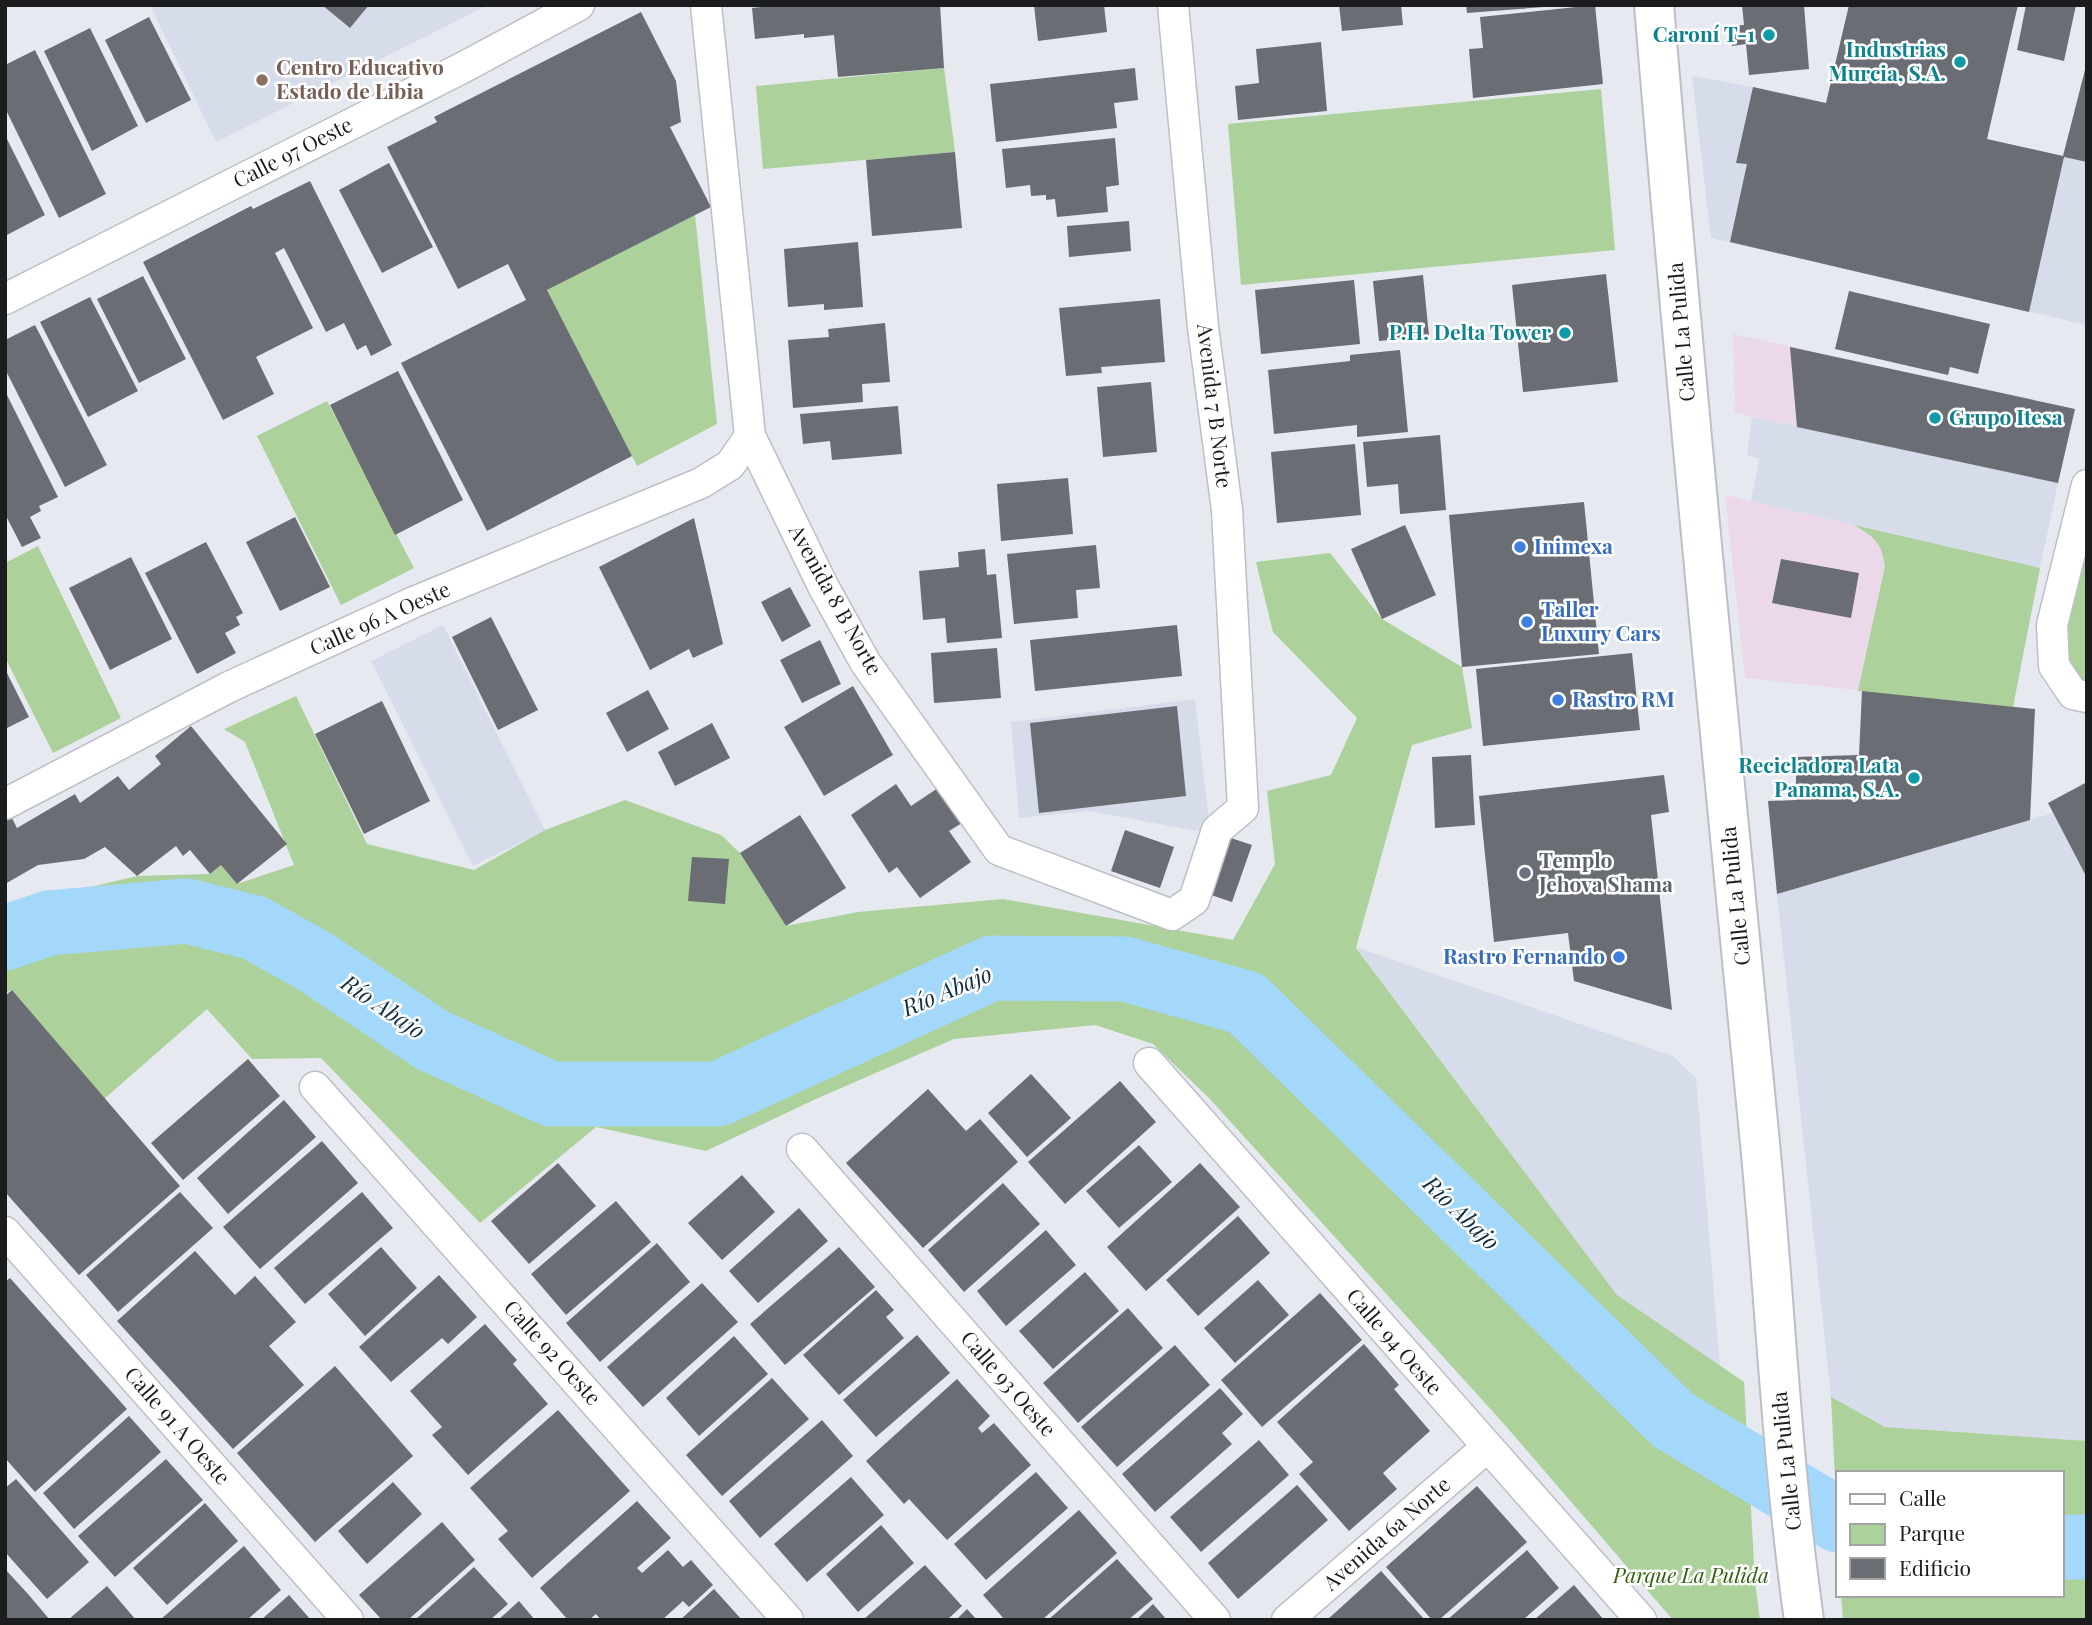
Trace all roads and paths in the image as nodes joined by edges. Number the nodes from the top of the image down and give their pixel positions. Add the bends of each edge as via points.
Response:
1 (579, 5) edge
2 (706, 5) edge
3 (1173, 5) edge
4 (1654, 5) edge
5 (5, 299) edge
6 (750, 436) junction
7 (2087, 485) edge
8 (2087, 697) edge
9 (5, 804) edge
10 (1243, 808) joint
11 (1149, 1063) dead end
12 (315, 1087) dead end
13 (802, 1149) dead end
14 (5, 1232) edge
15 (1486, 1448) junction
16 (1803, 1615) edge
17 (348, 1620) edge
18 (788, 1620) edge
19 (1215, 1620) edge
20 (1287, 1620) edge
21 (1641, 1620) edge

1 - 5 street, Calle 97 Oeste
2 - 6 street, Avenida 8 B Norte
3 - 10 street, Avenida 7 B Norte via 1203,327 1227,510
4 - 16 main road, Calle La Pulida
6 - 9 street, Calle 96 A Oeste via 730,465 701,483 414,602 229,687
6 - 10 street, Avenida 8 B Norte via 865,662 999,850 1172,915 1194,900 1217,830
7 - 8 street via 2052,625 2054,666 2073,694
11 - 15 street, Calle 94 Oeste
12 - 18 street, Calle 92 Oeste
13 - 19 street, Calle 93 Oeste
14 - 17 street, Calle 91 A Oeste
15 - 20 street, Avenida 6a Norte
15 - 21 street, Calle 94 Oeste

